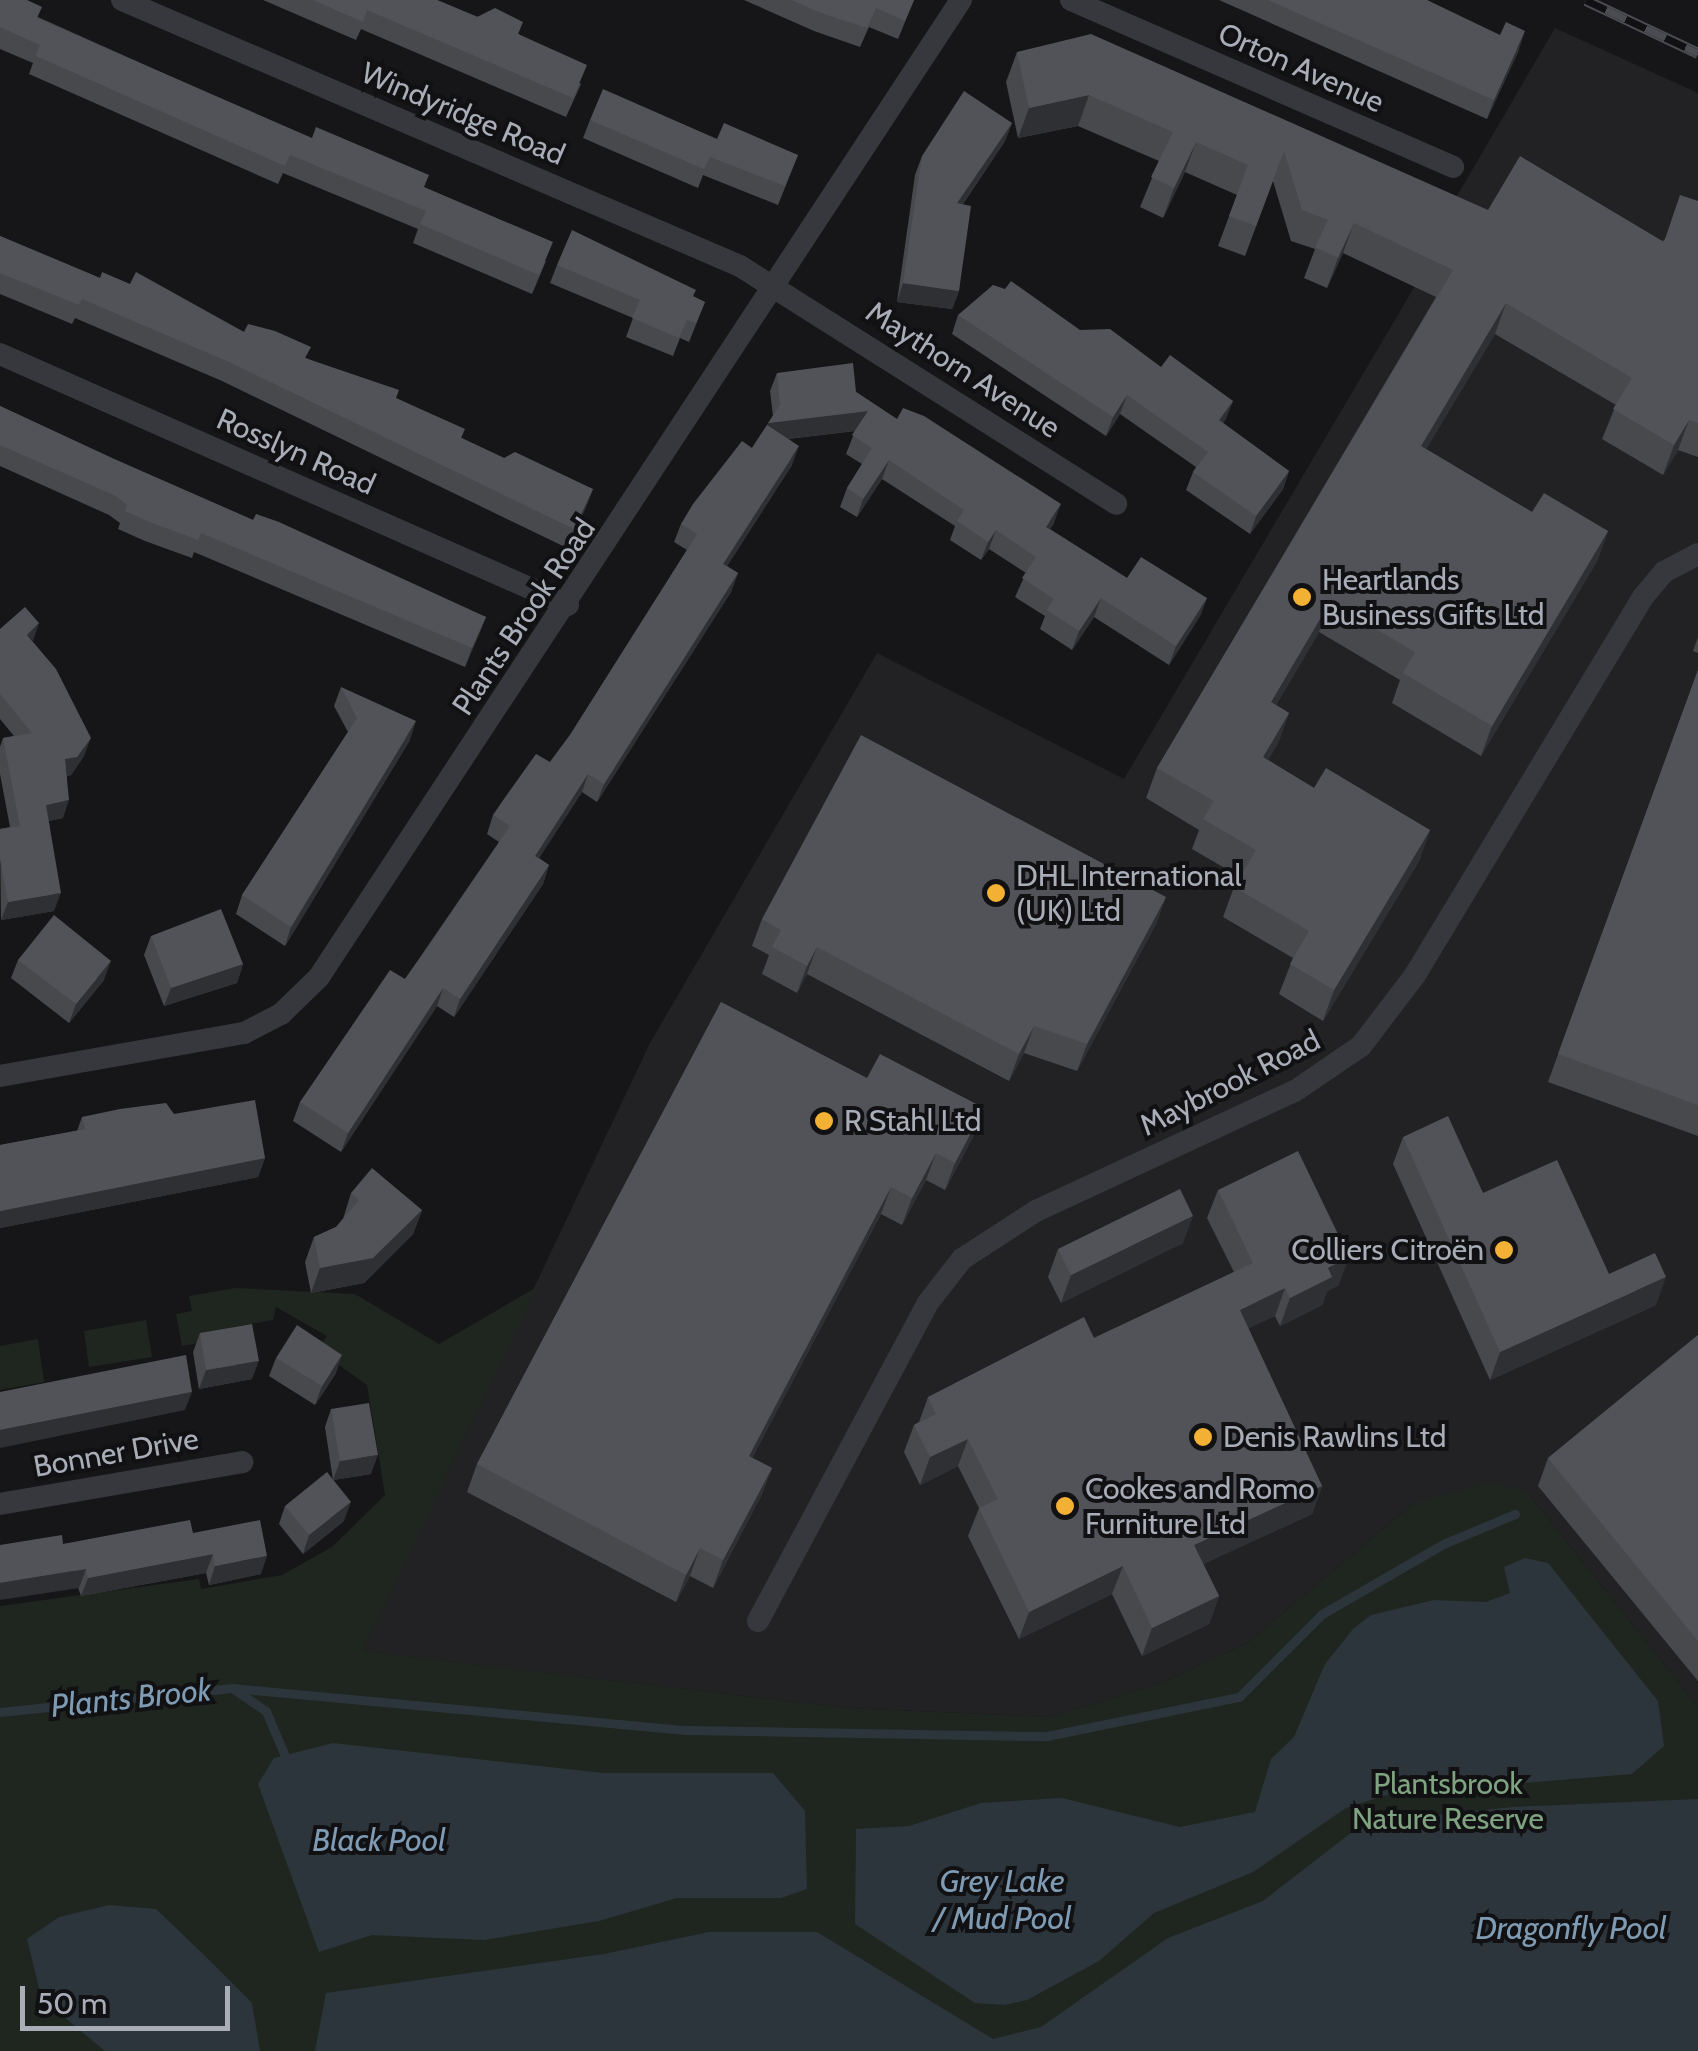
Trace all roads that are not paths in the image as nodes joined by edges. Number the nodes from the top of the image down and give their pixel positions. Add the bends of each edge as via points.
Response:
1 (122, 0) edge
2 (961, 0) edge
3 (1070, 0) edge
4 (1453, 167) dead end
5 (778, 287) junction
6 (0, 354) edge
7 (1116, 504) dead end
8 (1698, 554) edge
9 (568, 605) junction
10 (0, 1076) edge
11 (242, 1462) dead end
12 (0, 1504) edge
13 (758, 1622) dead end

1 - 5 street, Windyridge Road
2 - 5 street, Plants Brook Road
3 - 4 street, Orton Avenue
5 - 7 street, Maythorn Avenue
5 - 9 street, Plants Brook Road
6 - 9 street, Rosslyn Road
8 - 13 street, Maybrook Road via 1664,572 1643,596 1415,975 1361,1046 1295,1091 1036,1211 962,1259 927,1304
9 - 10 street, Plants Brook Road via 319,977 281,1014 201,1045
11 - 12 street, Bonner Drive

